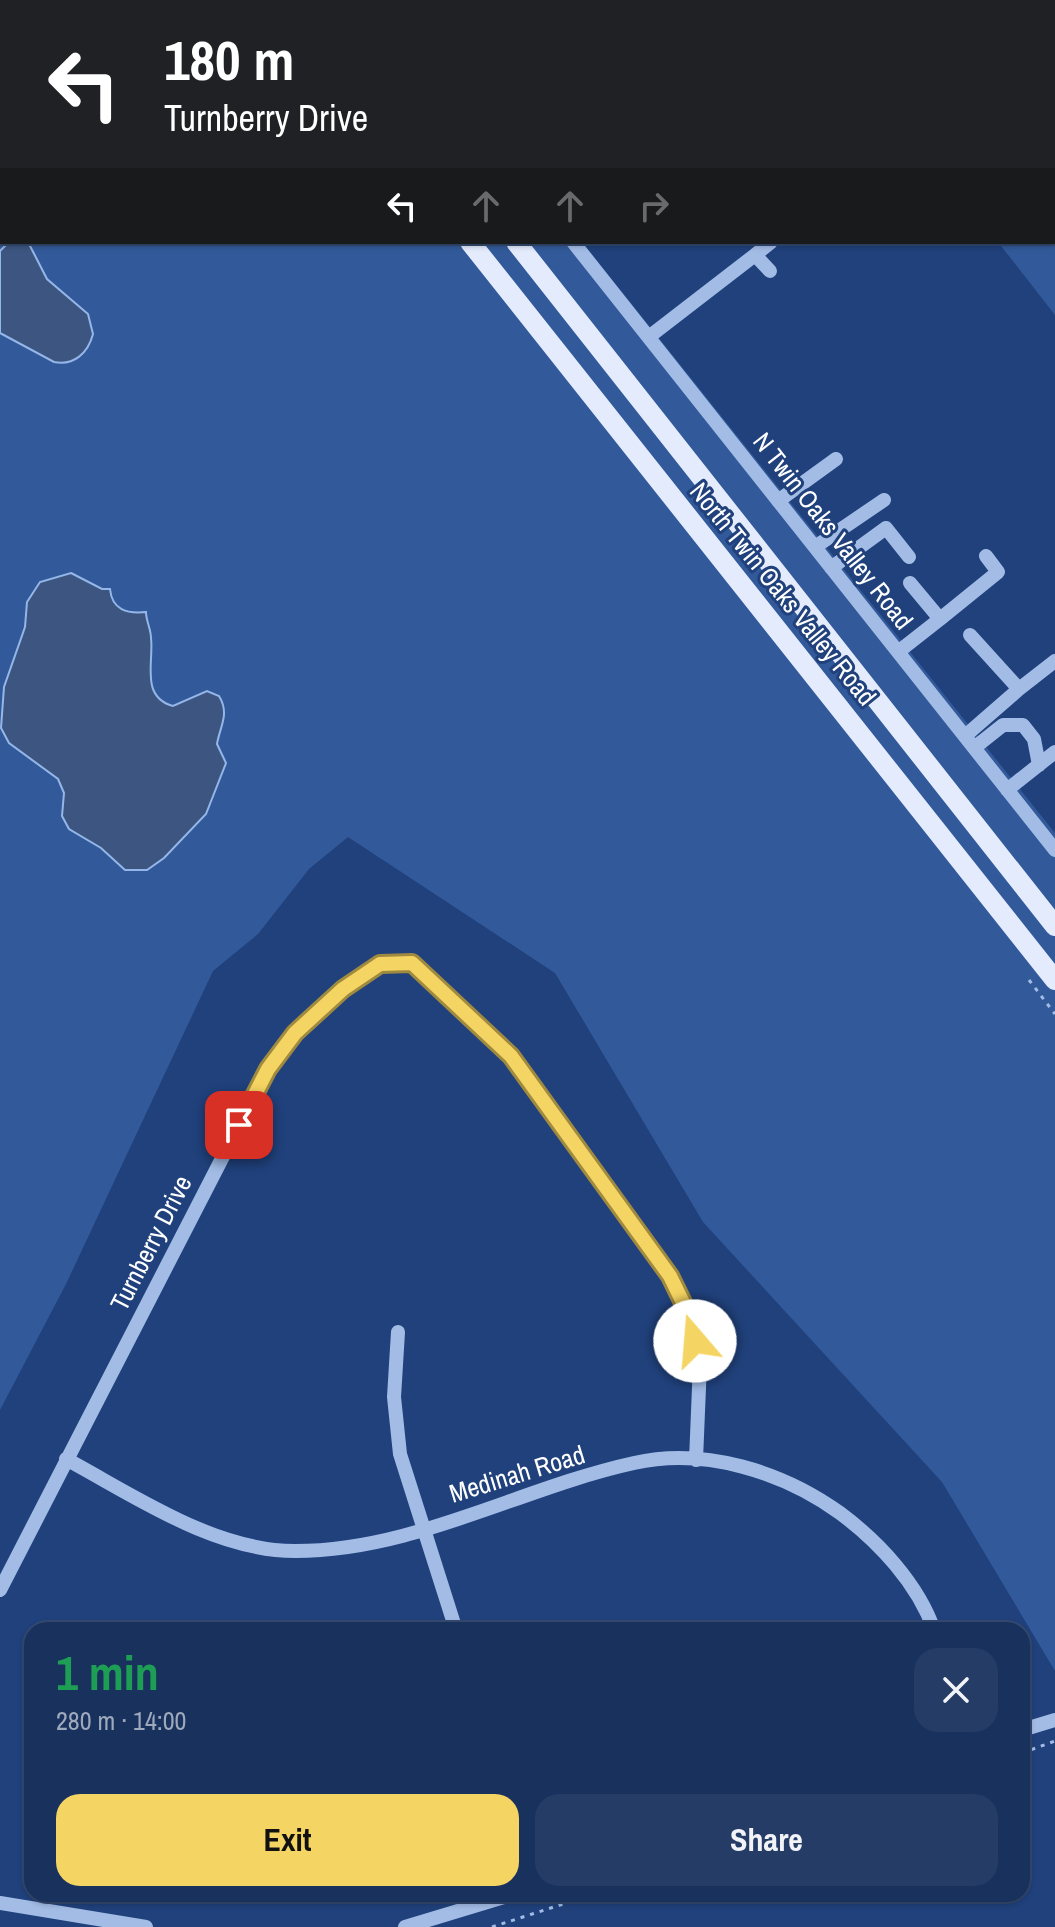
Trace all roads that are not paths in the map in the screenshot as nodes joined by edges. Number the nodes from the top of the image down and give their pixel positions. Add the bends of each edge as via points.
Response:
1 (472, 244) edge
2 (518, 244) edge
3 (575, 244) edge
4 (769, 244) edge
5 (755, 255) junction
6 (770, 271) dead end
7 (650, 336) junction
8 (836, 459) dead end
9 (884, 500) dead end
10 (778, 501) junction
11 (815, 547) junction
12 (986, 556) dead end
13 (909, 557) dead end
14 (831, 568) junction
15 (910, 583) dead end
16 (940, 619) junction
17 (970, 635) dead end
18 (898, 652) junction
19 (1055, 661) edge
20 (1019, 689) junction
21 (969, 742) junction
22 (1055, 752) edge
23 (1039, 765) junction
24 (1007, 790) junction
25 (1055, 850) edge
26 (1055, 926) edge
27 (1055, 980) edge
28 (398, 1332) dead end
29 (66, 1459) junction
30 (696, 1460) junction
31 (423, 1529) junction
32 (0, 1590) edge
33 (453, 1622) edge
34 (931, 1622) edge
35 (1055, 1720) edge
36 (1030, 1728) edge
37 (488, 1902) edge
38 (0, 1903) edge
39 (146, 1927) edge
40 (405, 1927) edge

1 - 27 main road, North Twin Oaks Valley Road
2 - 26 main road, North Twin Oaks Valley Road
3 - 7 street, N Twin Oaks Valley Road
4 - 5 street
5 - 6 street
5 - 7 street
7 - 10 street, N Twin Oaks Valley Road
8 - 10 street
9 - 11 street
10 - 11 street, N Twin Oaks Valley Road
11 - 14 street, N Twin Oaks Valley Road
12 - 16 street via 998,572
13 - 14 street via 886,528
14 - 18 street, N Twin Oaks Valley Road
15 - 16 street
16 - 18 street
17 - 20 street
18 - 21 street, N Twin Oaks Valley Road
19 - 20 street
20 - 21 street
21 - 23 street via 1003,725 1023,725 1034,739
21 - 24 street, N Twin Oaks Valley Road
22 - 23 street
23 - 24 street
24 - 25 street, N Twin Oaks Valley Road
28 - 31 street via 394,1397 400,1454
29 - 30 street, Turnberry Drive via 268,1069 295,1033 343,989 393,961 412,963 511,1056 670,1276 691,1319 700,1363
29 - 31 street, Medinah Road via 193,1526 252,1545 292,1551 353,1549
29 - 32 street, Turnberry Drive
30 - 31 street, Medinah Road via 636,1462
30 - 34 street, Medinah Road via 764,1471 813,1494 865,1531 906,1579
31 - 33 street
35 - 36 street
37 - 40 street
38 - 39 street

